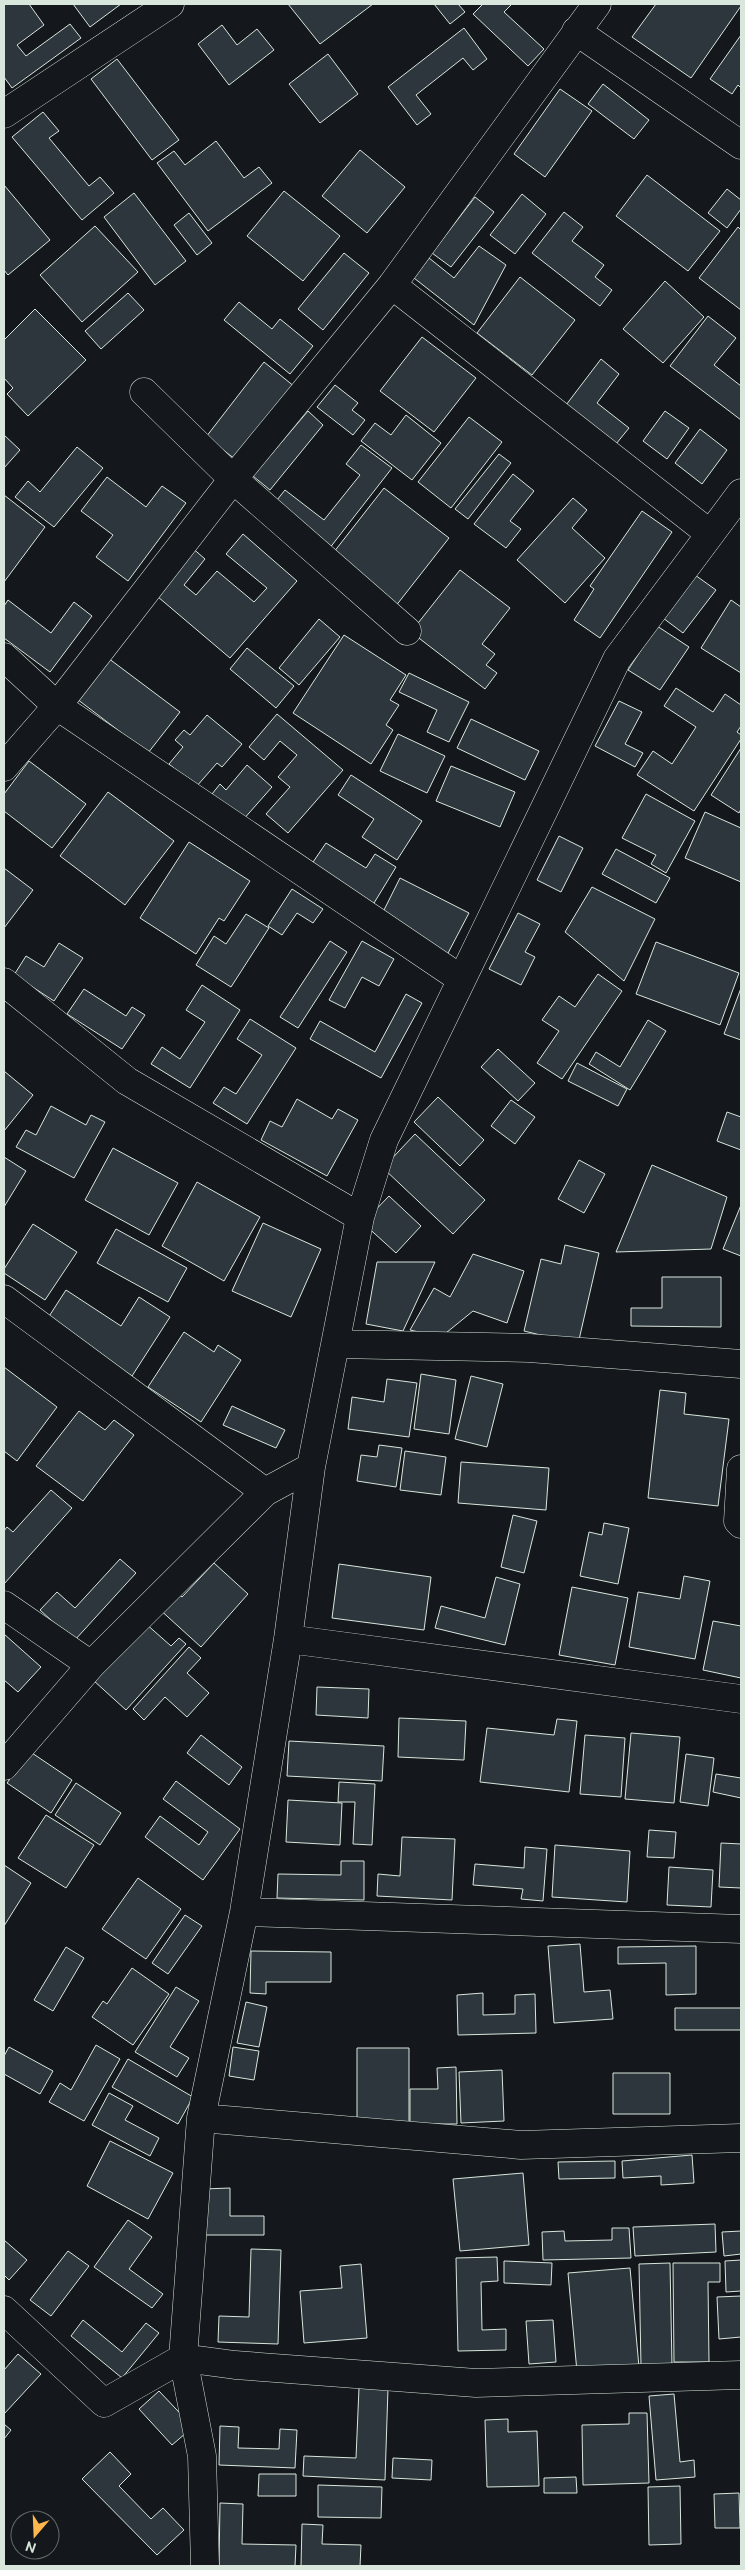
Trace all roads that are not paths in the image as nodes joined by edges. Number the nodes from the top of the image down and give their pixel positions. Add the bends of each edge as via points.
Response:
1 (170, 4) edge
2 (597, 4) edge
3 (576, 31) junction
4 (4, 112) edge
5 (741, 145) edge
6 (392, 286) junction
7 (144, 392) dead end
8 (233, 479) junction
9 (741, 493) edge
10 (710, 533) junction
11 (407, 631) dead end
12 (4, 657) edge
13 (56, 706) junction
14 (4, 767) edge
15 (461, 979) junction
16 (4, 982) edge
17 (360, 1217) junction
18 (4, 1299) edge
19 (337, 1344) junction
20 (741, 1364) edge
21 (311, 1467) junction
22 (741, 1469) edge
23 (266, 1492) junction
24 (741, 1524) edge
25 (4, 1606) edge
26 (288, 1639) junction
27 (91, 1665) junction
28 (741, 1698) edge
29 (4, 1766) edge
30 (244, 1912) junction
31 (741, 1929) edge
32 (201, 2118) junction
33 (741, 2138) edge
34 (4, 2310) edge
35 (184, 2358) junction
36 (741, 2376) edge
37 (205, 2566) edge

1 - 4 street
2 - 3 street
3 - 5 street
3 - 6 street
6 - 8 street
6 - 10 street
7 - 8 street
8 - 11 street
8 - 13 street
9 - 10 street
10 - 15 street via 618,659
12 - 13 street
13 - 14 street
13 - 15 street
15 - 17 street via 384,1140
16 - 17 street via 128,1081
17 - 19 street
18 - 23 street
19 - 20 street via 529,1348
19 - 21 street
21 - 23 street
21 - 26 street
22 - 24 street via 738,1521
23 - 27 street
25 - 27 street
26 - 28 street
26 - 30 street
27 - 29 street
30 - 31 street
30 - 32 street
32 - 33 street via 521,2145
32 - 35 street
34 - 35 street via 104,2403
35 - 36 street via 235,2365 476,2383
35 - 37 street via 202,2456

